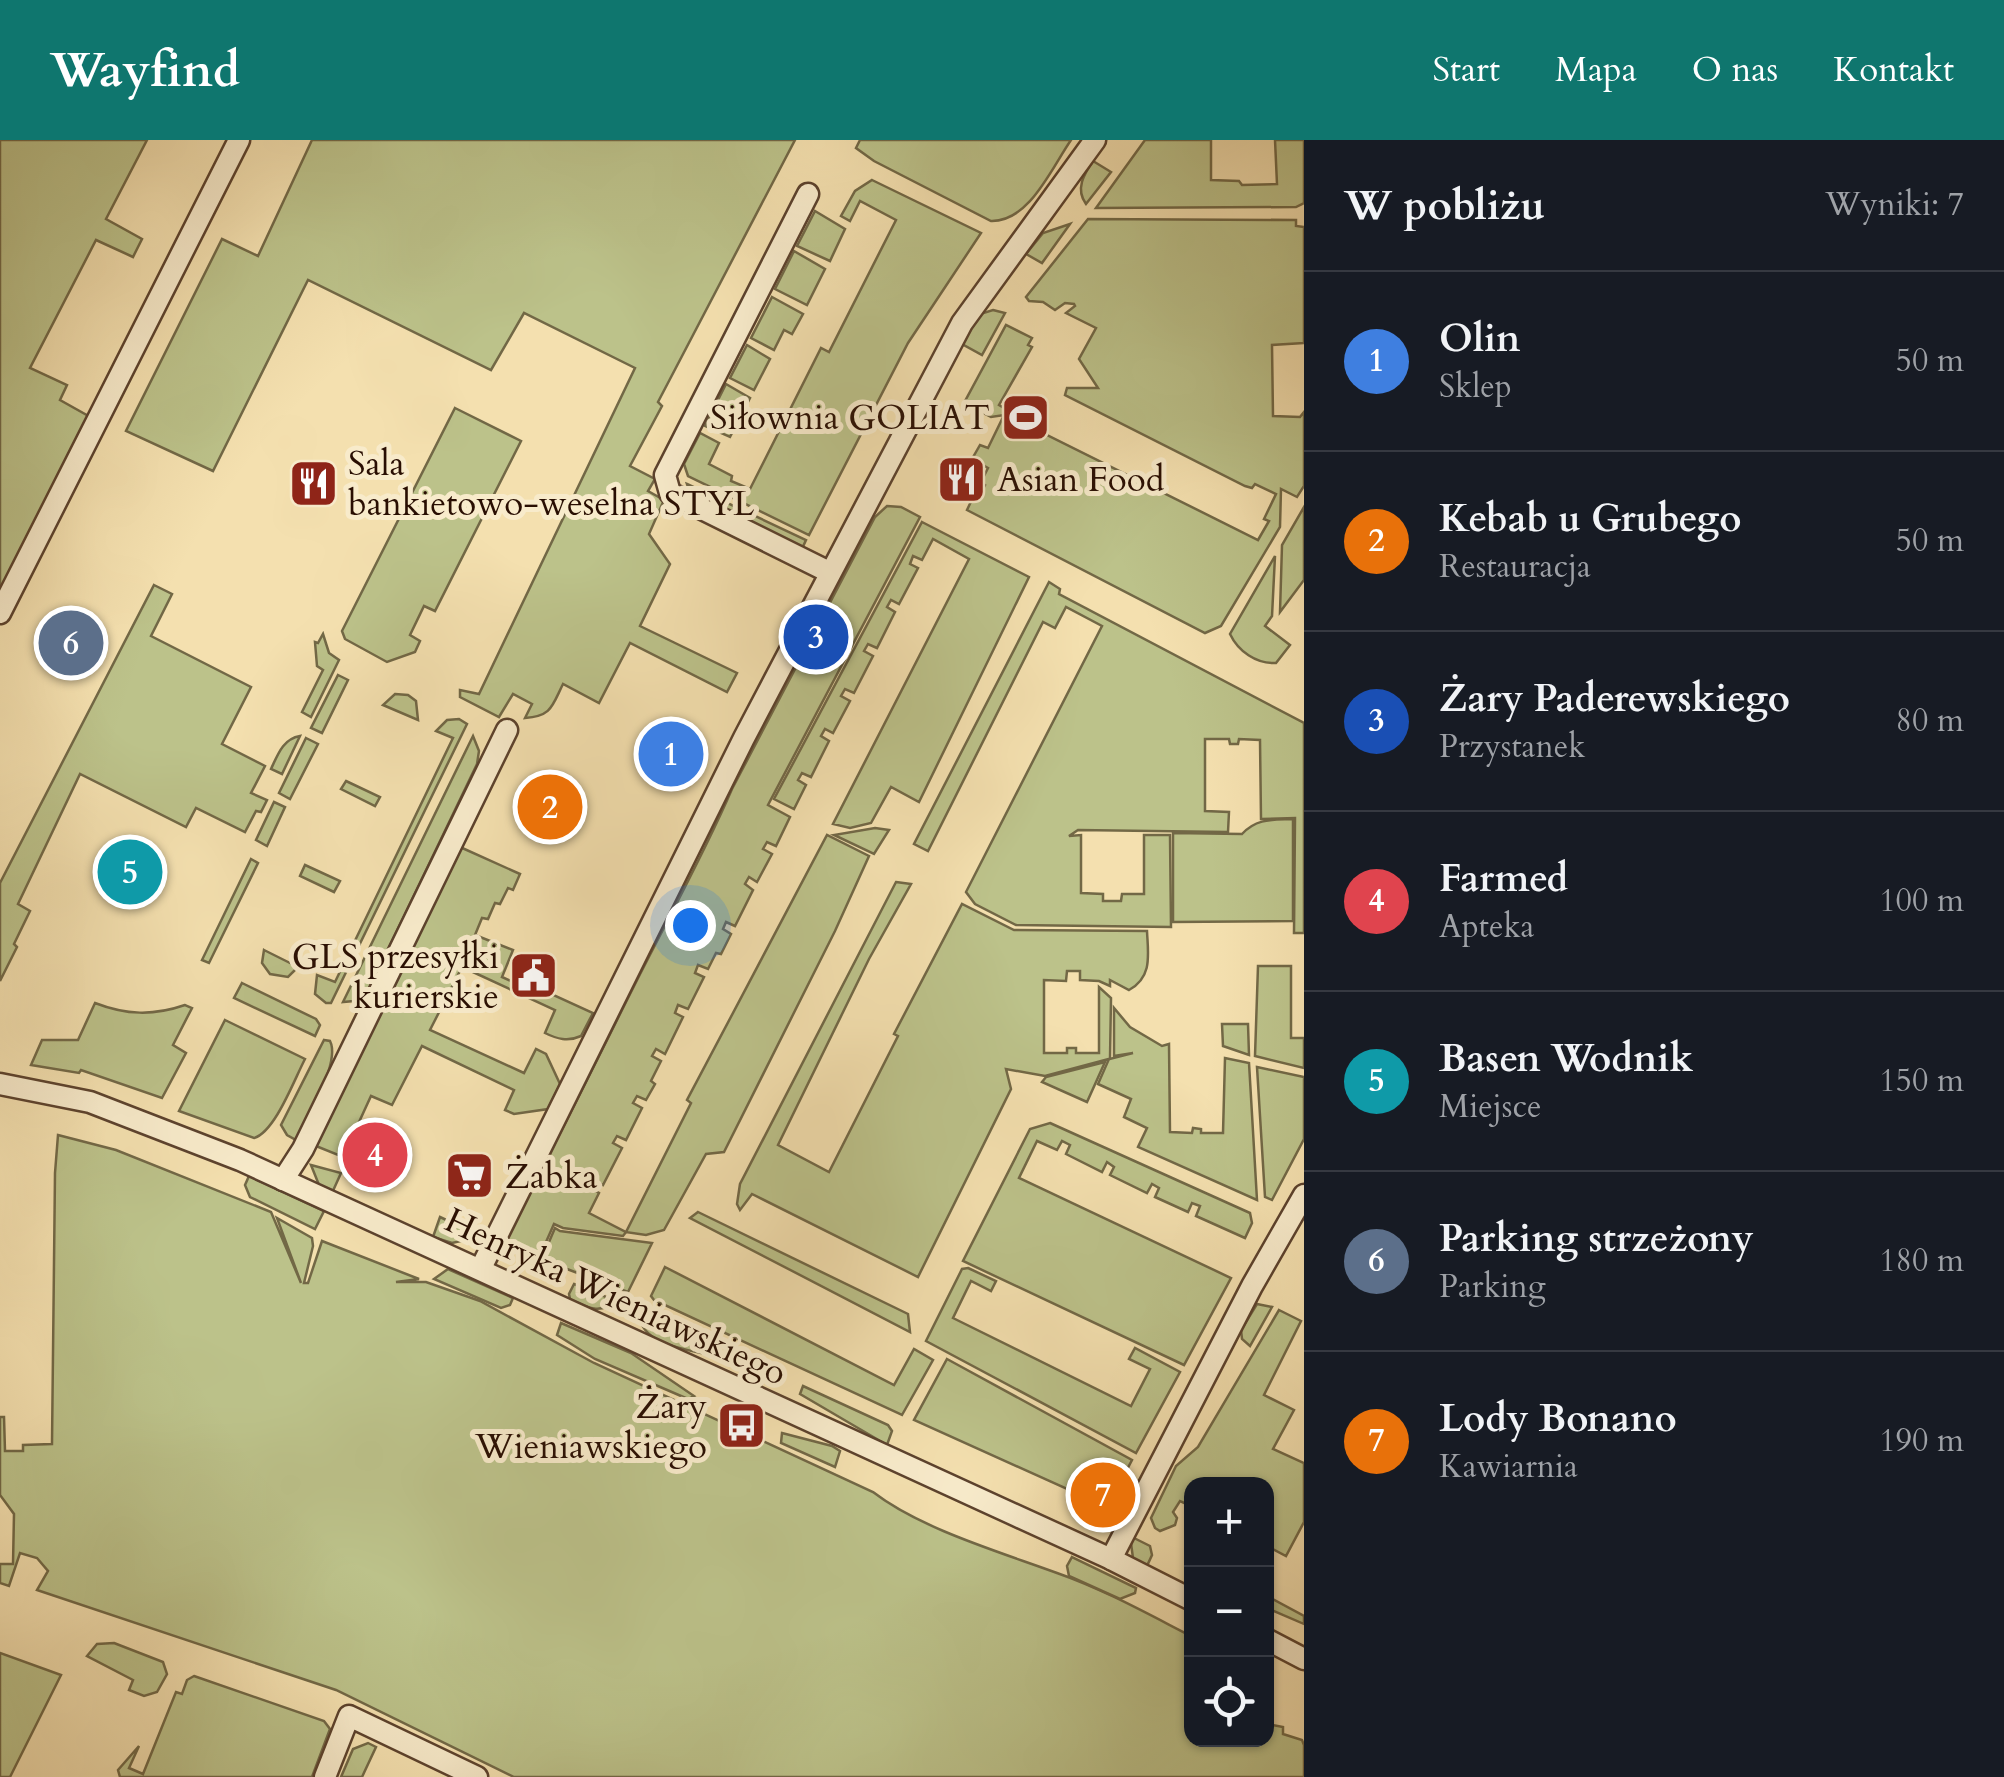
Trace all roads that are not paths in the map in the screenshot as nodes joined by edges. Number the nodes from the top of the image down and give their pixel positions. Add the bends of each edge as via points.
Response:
1 (239, 140) edge
2 (1095, 140) edge
3 (808, 194) dead end
4 (829, 572) junction
5 (0, 614) edge
6 (507, 730) dead end
7 (0, 1084) edge
8 (282, 1180) junction
9 (1304, 1196) edge
10 (482, 1268) junction
11 (1111, 1559) junction
12 (1184, 1596) edge
13 (1274, 1644) edge
14 (1304, 1659) edge
15 (326, 1777) edge
16 (477, 1777) edge

1 - 5 street
2 - 4 street via 962,323
3 - 4 street via 665,475 670,493
4 - 10 street
6 - 8 street
7 - 8 street, Henryka Wieniawskiego via 90,1102
8 - 10 street, Henryka Wieniawskiego
9 - 11 street
10 - 11 street, Henryka Wieniawskiego
11 - 12 street, Henryka Wieniawskiego
13 - 14 street
15 - 16 street via 349,1716

